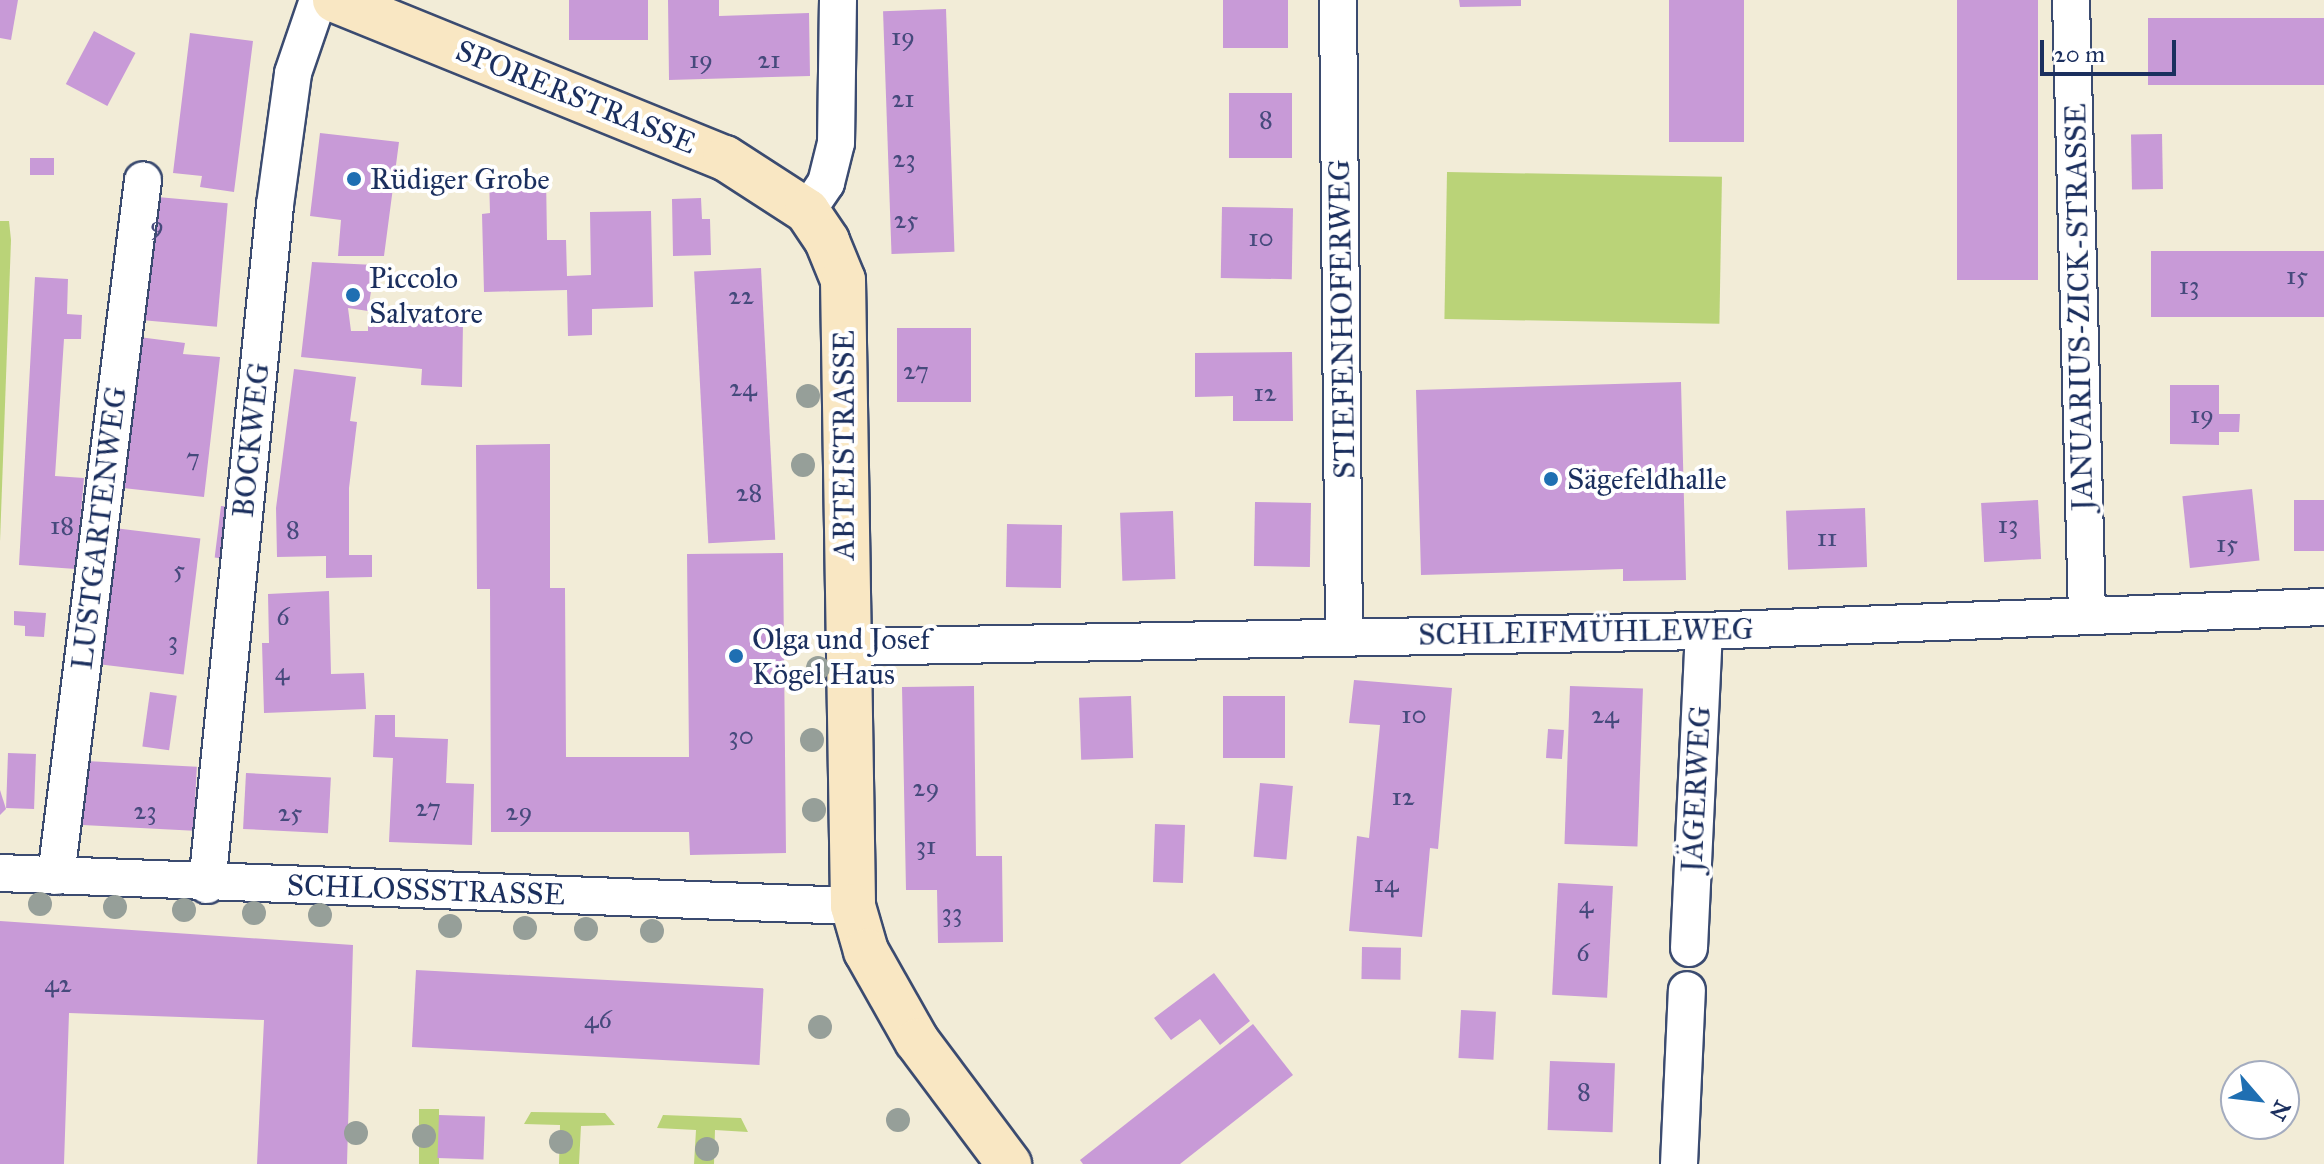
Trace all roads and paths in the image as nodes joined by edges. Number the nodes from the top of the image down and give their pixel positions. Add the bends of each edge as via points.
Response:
1 (318, 0) edge
2 (335, 0) edge
3 (838, 0) edge
4 (1338, 0) edge
5 (2071, 0) edge
6 (143, 180) dead end
7 (807, 211) junction
8 (2324, 607) edge
9 (2087, 615) junction
10 (1704, 631) junction
11 (1344, 637) junction
12 (847, 647) junction
13 (0, 873) edge
14 (56, 876) junction
15 (207, 885) junction
16 (853, 906) junction
17 (1689, 948) dead end
18 (1687, 990) dead end
19 (1009, 1164) edge
20 (1679, 1164) edge

1 - 15 street, BOCKWEG via 293,73 275,205
2 - 7 main road, SPORERSTRASSE via 725,158
3 - 7 street via 836,143 826,183
4 - 11 street, STIEFENHOFERWEG
5 - 9 street, JANUARIUS-ZICK-STRASSE
6 - 14 street, LUSTGARTENWEG
7 - 12 main road, ABTEISTRASSE via 843,280
8 - 9 street, SCHLEIFMÜHLEWEG
9 - 10 street, SCHLEIFMÜHLEWEG
10 - 11 street, SCHLEIFMÜHLEWEG
10 - 17 street, JÄGERWEG
11 - 12 street, SCHLEIFMÜHLEWEG
12 - 16 main road, ABTEISTRASSE
13 - 14 street, SCHLOSSSTRASSE
14 - 15 street, SCHLOSSSTRASSE
15 - 16 street, SCHLOSSSTRASSE
16 - 19 main road, ABTEISTRASSE via 866,951 917,1041
18 - 20 street

